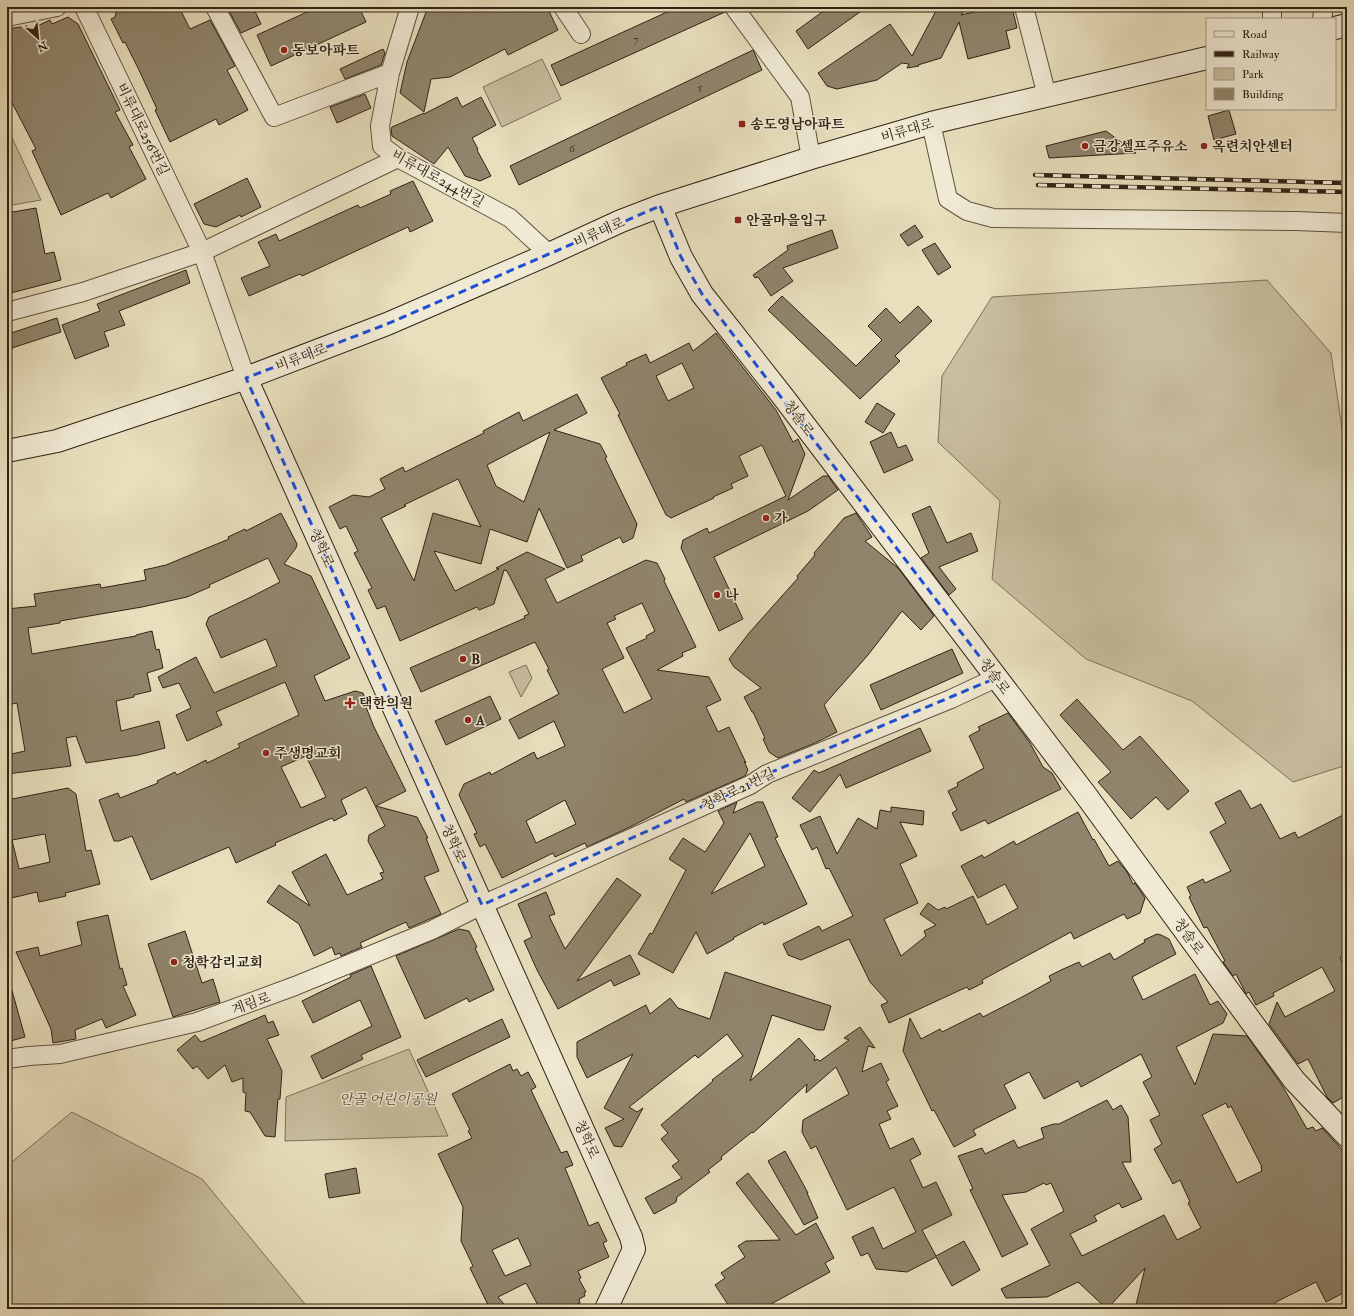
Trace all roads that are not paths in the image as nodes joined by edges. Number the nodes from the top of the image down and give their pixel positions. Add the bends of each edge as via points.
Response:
1 (57, 7) edge
2 (84, 7) edge
3 (215, 7) edge
4 (410, 7) edge
5 (563, 7) edge
6 (734, 7) edge
7 (1024, 7) edge
8 (1272, 7) edge
9 (1324, 7) edge
10 (7, 17) edge
11 (1272, 18) edge
12 (1322, 18) edge
13 (1347, 25) edge
14 (1336, 28) edge
15 (581, 34) dead end
16 (1206, 58) edge
17 (390, 73) junction
18 (1047, 96) junction
19 (931, 123) junction
20 (398, 158) junction
21 (811, 158) junction
22 (660, 206) junction
23 (1347, 223) edge
24 (202, 252) junction
25 (549, 254) junction
26 (7, 312) edge
27 (246, 378) junction
28 (7, 451) edge
29 (996, 678) junction
30 (482, 905) junction
31 (7, 1059) edge
32 (1347, 1136) edge
33 (606, 1309) edge

1 - 10 street
2 - 24 street, 비류대로256번길
3 - 17 street via 274,117
4 - 17 street, 비류대로244번길
5 - 15 street
6 - 21 street via 800,97
7 - 18 street
8 - 11 street
9 - 12 street
13 - 14 street
16 - 18 street, 비류대로
17 - 20 street, 비류대로244번길 via 380,126 382,146
18 - 19 street, 비류대로
19 - 21 street, 비류대로
19 - 23 street via 948,199 967,211 993,218
20 - 24 street
20 - 25 street, 비류대로244번길 via 510,218
21 - 22 street, 비류대로
22 - 25 street, 비류대로
22 - 29 street, 청솔로 via 681,257 702,294
24 - 26 street via 83,292
24 - 27 street, 비류대로256번길
25 - 27 street, 비류대로 via 387,324
27 - 28 street, 비류대로 via 57,441
27 - 30 street, 청학로
29 - 30 street, 청학로21번길 via 767,774 750,785
29 - 32 street, 청솔로 via 1085,794 1294,1080
30 - 31 street, 계림로 via 432,930 295,986 197,1022 60,1054
30 - 33 street, 청학로 via 631,1237 634,1249

